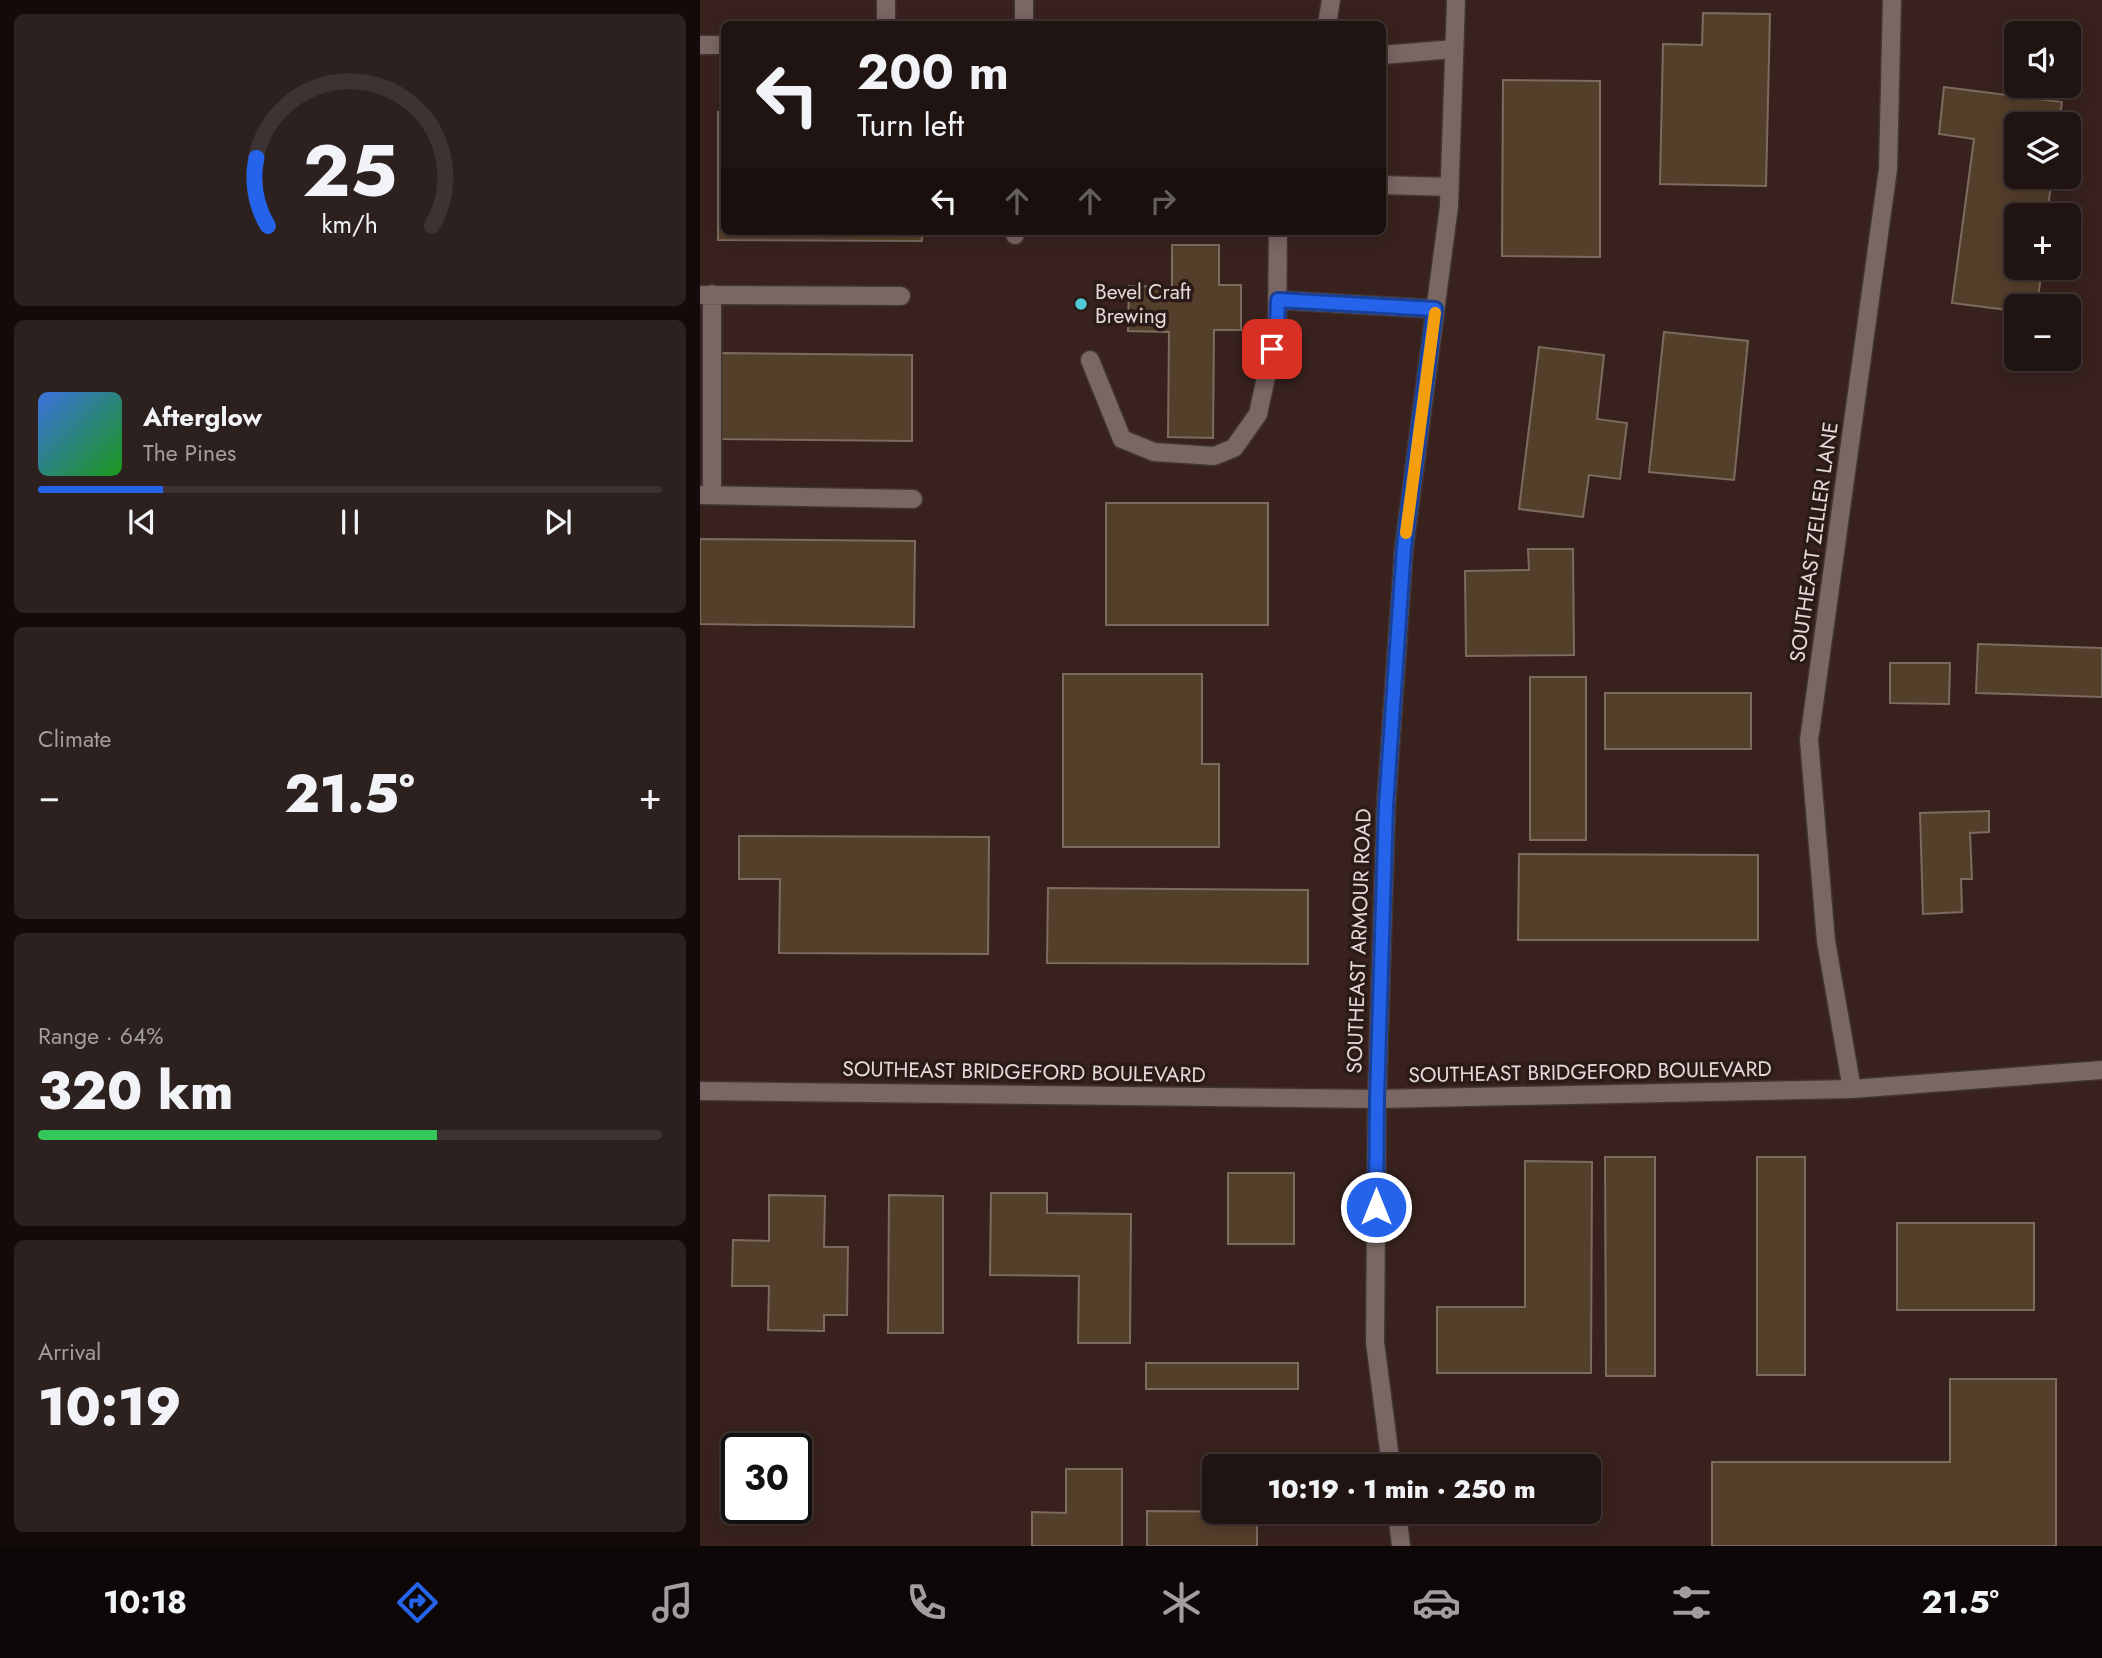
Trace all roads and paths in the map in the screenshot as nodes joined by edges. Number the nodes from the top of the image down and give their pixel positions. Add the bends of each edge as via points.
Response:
1 (886, 0) edge
2 (1024, 0) edge
3 (1331, 0) edge
4 (1456, 0) edge
5 (1892, 0) edge
6 (886, 21) edge
7 (1024, 21) edge
8 (1328, 21) edge
9 (700, 45) edge
10 (721, 45) edge
11 (1454, 49) junction
12 (1386, 55) edge
13 (1386, 185) edge
14 (1449, 187) junction
15 (1278, 235) edge
16 (706, 295) edge
17 (901, 296) dead end
18 (1278, 300) junction
19 (1435, 309) junction
20 (1090, 359) dead end
21 (706, 495) edge
22 (914, 499) dead end
23 (2102, 1070) edge
24 (1852, 1089) junction
25 (700, 1091) edge
26 (1377, 1099) junction
27 (1389, 1454) edge
28 (1398, 1524) edge
29 (1401, 1546) edge

1 - 6 street
2 - 7 street
3 - 8 street
4 - 11 street, SOUTHEAST ARMOUR ROAD
5 - 24 street, SOUTHEAST ZELLER LANE via 1888,169 1809,740 1826,941
9 - 10 street
11 - 12 street
11 - 14 street, SOUTHEAST ARMOUR ROAD
13 - 14 street
14 - 19 street, SOUTHEAST ARMOUR ROAD
15 - 18 street
16 - 17 street
16 - 21 street
18 - 19 street
18 - 20 street via 1277,327 1258,414 1234,448 1214,456 1154,452 1122,439
19 - 26 street, SOUTHEAST ARMOUR ROAD via 1404,547 1386,806
21 - 22 street
23 - 24 street, SOUTHEAST BRIDGEFORD BOULEVARD
24 - 26 street, SOUTHEAST BRIDGEFORD BOULEVARD
25 - 26 street, SOUTHEAST BRIDGEFORD BOULEVARD
26 - 27 street, SOUTHEAST ARMOUR ROAD via 1375,1342
28 - 29 street

